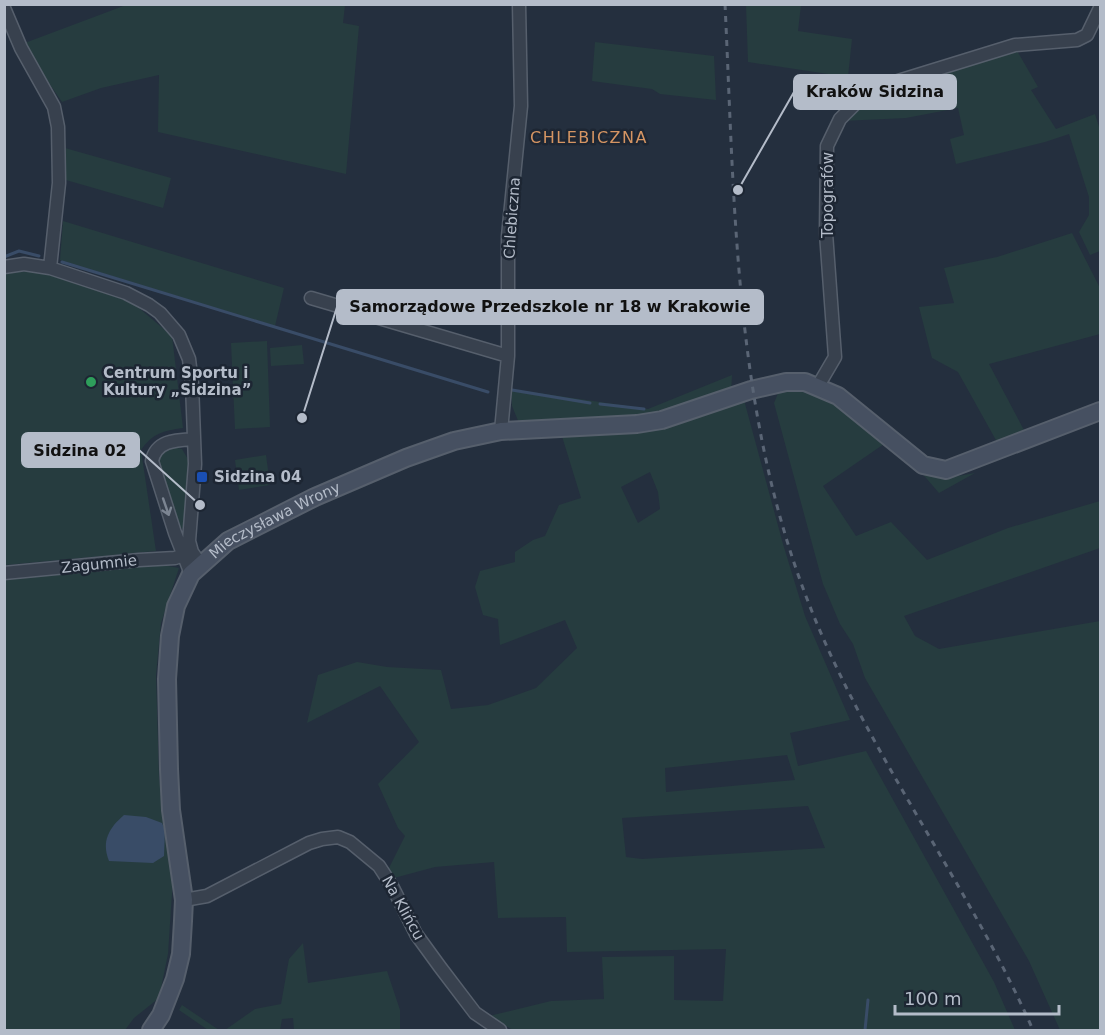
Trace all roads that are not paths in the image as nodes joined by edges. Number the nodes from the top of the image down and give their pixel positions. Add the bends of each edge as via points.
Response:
1 (519, 4) edge
2 (4, 8) edge
3 (1101, 8) edge
4 (4, 267) edge
5 (50, 268) junction
6 (311, 298) dead end
7 (508, 356) junction
8 (818, 386) junction
9 (1101, 411) edge
10 (501, 431) junction
11 (194, 439) junction
12 (192, 562) junction
13 (4, 573) edge
14 (184, 900) junction
15 (151, 1030) edge
16 (500, 1030) edge

1 - 7 street, Chlebiczna via 521,106 508,236
2 - 5 street via 54,107 58,127 59,183
3 - 8 street, Topografów via 1087,35 1077,40 1015,45 895,82 859,100 840,119 827,146 826,233 835,357
4 - 5 street via 24,264
5 - 11 street via 126,293 149,305 170,323 189,359
6 - 7 street
7 - 10 street, Chlebiczna
8 - 9 street via 859,410 923,465 946,470
8 - 10 street, Mieczysława Wrony via 794,381 776,384 662,420 637,424
10 - 12 street, Mieczysława Wrony via 438,446 323,493
11 - 12 street via 189,531
11 -> 12 street via 165,443 152,462
12 - 13 street, Zagumnie
12 - 14 street, Mieczysława Wrony via 173,620 166,679 171,810
14 - 15 street, Mieczysława Wrony via 181,954 175,980
14 - 16 street, Na Klińcu via 207,896 309,843 338,837 351,842 379,866 416,934 475,1013

